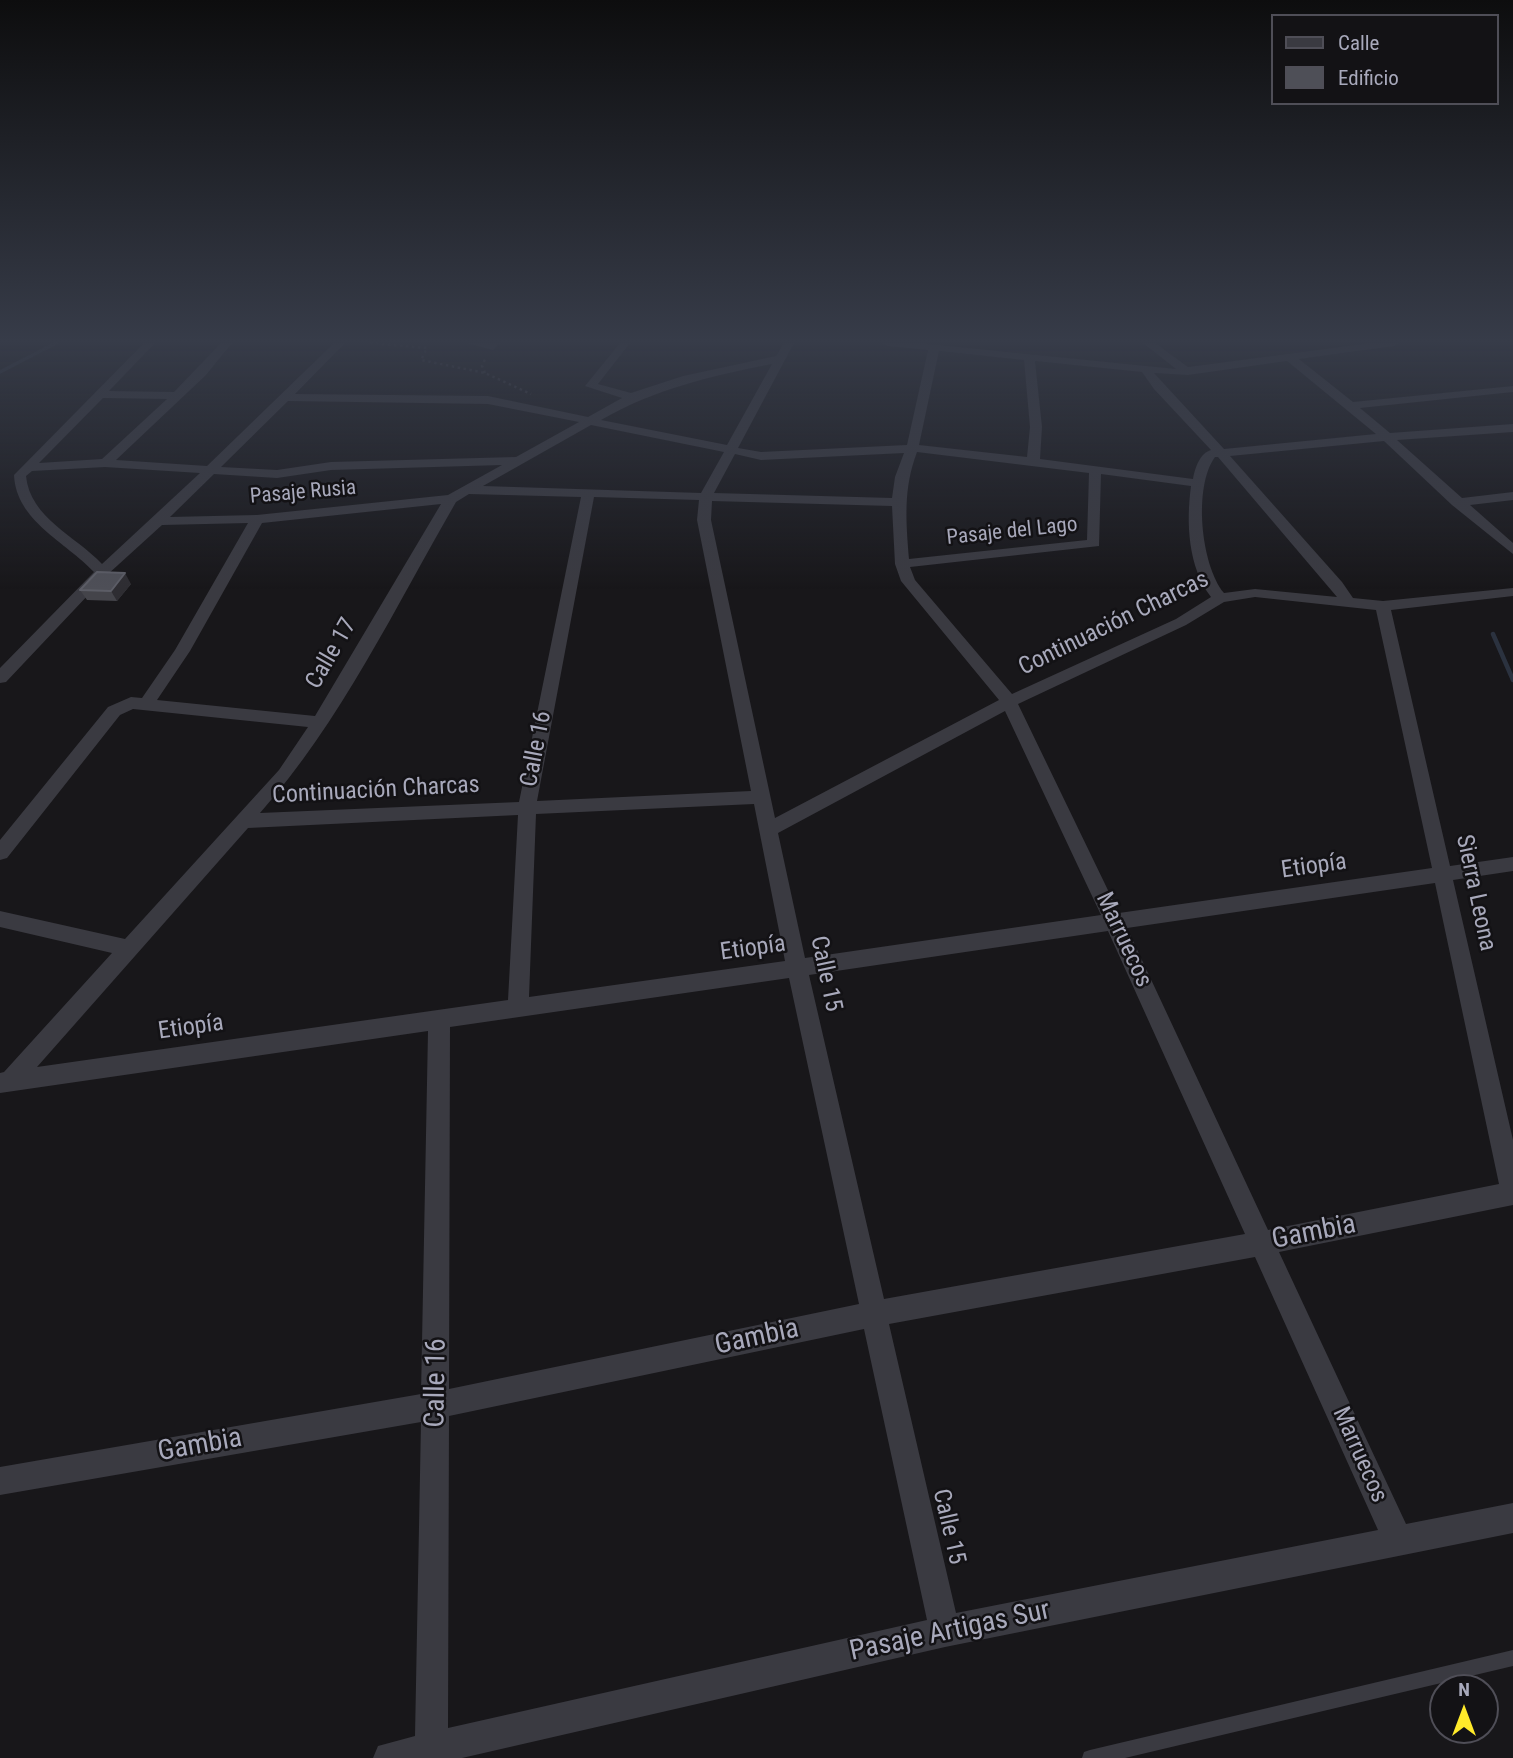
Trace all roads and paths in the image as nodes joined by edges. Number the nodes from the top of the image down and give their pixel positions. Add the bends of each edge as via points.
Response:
1 (69, 425) edge
2 (146, 425) edge
3 (257, 425) edge
4 (582, 425) edge
5 (602, 425) edge
6 (743, 425) edge
7 (917, 425) edge
8 (1035, 425) edge
9 (1194, 425) edge
10 (1372, 425) edge
11 (1513, 428) edge
12 (1386, 439) junction
13 (912, 449) junction
14 (1219, 451) junction
15 (728, 452) junction
16 (516, 461) junction
17 (1033, 461) junction
18 (105, 463) junction
19 (27, 467) junction
20 (1095, 470) junction
21 (209, 471) junction
22 (1196, 483) junction
23 (467, 489) junction
24 (588, 494) junction
25 (706, 496) junction
26 (1513, 496) edge
27 (451, 499) junction
28 (898, 502) junction
29 (1457, 502) junction
30 (257, 519) junction
31 (158, 522) junction
32 (1513, 550) edge
33 (902, 564) junction
34 (102, 572) junction
35 (1513, 592) edge
36 (1220, 598) junction
37 (1348, 603) junction
38 (1383, 606) junction
39 (0, 678) edge
40 (1009, 702) junction
41 (146, 704) junction
42 (320, 722) junction
43 (761, 797) junction
44 (527, 808) junction
45 (246, 821) junction
46 (767, 830) junction
47 (0, 853) edge
48 (1513, 864) edge
49 (1444, 874) junction
50 (0, 919) edge
51 (1114, 922) junction
52 (131, 949) junction
53 (797, 970) junction
54 (518, 1008) junction
55 (439, 1018) junction
56 (3, 1086) edge
57 (1513, 1193) edge
58 (1263, 1243) junction
59 (872, 1314) junction
60 (437, 1405) junction
61 (0, 1481) edge
62 (1513, 1518) edge
63 (1398, 1540) junction
64 (945, 1631) junction
65 (1513, 1658) edge
66 (431, 1748) junction
67 (390, 1758) edge
68 (1090, 1758) edge

1 - 19 street
2 - 18 street
3 - 21 street
4 - 16 street, Calle 17
5 - 15 street
6 - 15 street, Calle 15
7 - 13 street, Marruecos
8 - 17 street
9 - 14 street
10 - 12 street
11 - 12 street
12 - 14 street
12 - 29 street
13 - 15 street via 793,457
13 - 17 street
13 - 28 street, Marruecos
14 - 22 street via 1207,458
14 - 37 street
15 - 25 street, Calle 15
16 - 21 street via 331,466 277,474
16 - 23 street, Calle 17
17 - 20 street
18 - 19 street
18 - 21 street
19 - 34 street via 19,486 26,503
20 - 22 street
20 - 33 street, Pasaje del Lago via 1094,543
21 - 31 street
22 - 36 street via 1202,571
23 - 24 street
23 - 27 street, Calle 17
24 - 25 street
24 - 44 street, Calle 16
25 - 28 street
25 - 43 street, Calle 15 via 704,520
26 - 29 street
27 - 30 street, Pasaje Rusia
27 - 42 street, Calle 17
28 - 33 street, Marruecos
29 - 32 street
30 - 31 street, Pasaje Rusia
30 - 41 street via 182,651
31 - 34 street
33 - 40 street, Marruecos via 908,581
34 - 39 street
35 - 38 street, Continuación Charcas
36 - 37 street, Continuación Charcas via 1255,593
36 - 40 street, Continuación Charcas via 1181,622
37 - 38 street, Continuación Charcas
38 - 49 street, Sierra Leona
40 - 46 street, Continuación Charcas
40 - 51 street, Marruecos
41 - 42 street
41 - 47 street via 131,703 114,711
42 - 45 street, Calle 17
43 - 44 street, Continuación Charcas
43 - 46 street, Calle 15
44 - 45 street, Continuación Charcas
44 - 54 street, Calle 16
45 - 52 street, Calle 17
46 - 53 street, Calle 15
48 - 49 street, Etiopía
49 - 51 street, Etiopía
49 - 57 street, Sierra Leona
50 - 52 street
51 - 53 street, Etiopía
51 - 58 street, Marruecos
52 - 56 street, Calle 17
53 - 54 street, Etiopía
53 - 59 street, Calle 15
54 - 55 street, Etiopía
55 - 56 street, Etiopía
55 - 60 street, Calle 16
57 - 58 street, Gambia
58 - 59 street, Gambia
58 - 63 street, Marruecos
59 - 60 street, Gambia
59 - 64 street, Calle 15
60 - 61 street, Gambia
60 - 66 street, Calle 16
62 - 63 street, Pasaje Artigas Sur
63 - 64 street, Pasaje Artigas Sur
64 - 66 street, Pasaje Artigas Sur
65 - 68 lane
66 - 67 street, Pasaje Artigas Sur

